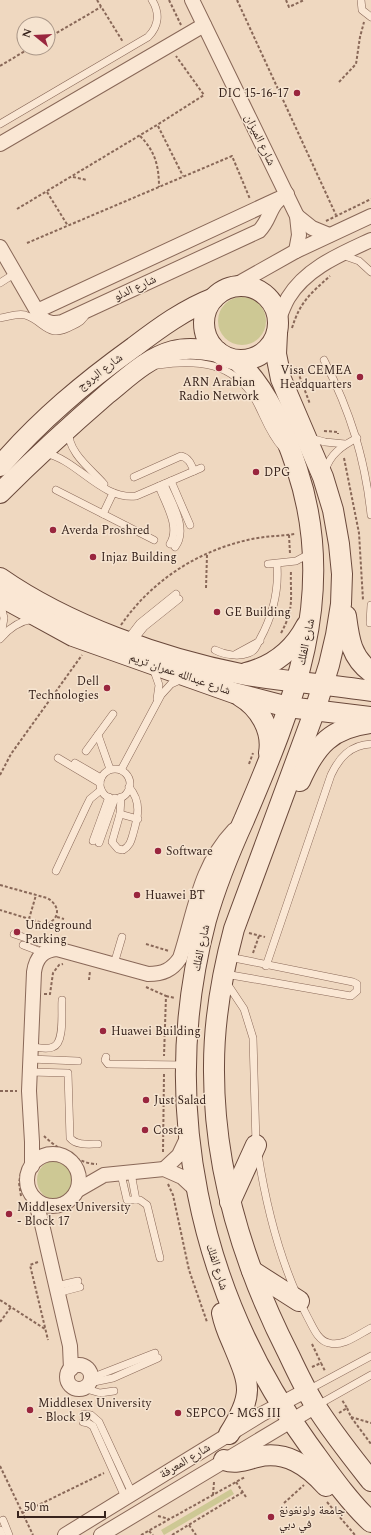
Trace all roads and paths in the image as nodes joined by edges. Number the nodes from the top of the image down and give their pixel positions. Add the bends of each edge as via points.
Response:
1 (97, 0) edge
2 (152, 0) edge
3 (169, 0) edge
4 (192, 0) edge
5 (236, 0) edge
6 (286, 0) edge
7 (304, 0) edge
8 (361, 0) edge
9 (101, 7) junction
10 (369, 17) edge
11 (204, 25) junction
12 (56, 33) edge
13 (185, 36) junction
14 (168, 46) junction
15 (127, 50) junction
16 (17, 56) edge
17 (0, 66) edge
18 (339, 82) dead end
19 (0, 124) edge
20 (157, 125) junction
21 (140, 136) junction
22 (0, 144) edge
23 (183, 176) junction
24 (71, 177) junction
25 (87, 180) dead end
26 (159, 187) junction
27 (46, 192) junction
28 (282, 196) junction
29 (17, 209) dead end
30 (254, 210) junction
31 (336, 215) dead end
32 (297, 216) junction
33 (371, 216) edge
34 (68, 226) junction
35 (329, 235) junction
36 (371, 240) edge
37 (28, 243) dead end
38 (0, 247) edge
39 (296, 252) junction
40 (340, 254) junction
41 (371, 272) edge
42 (14, 274) junction
43 (333, 274) dead end
44 (0, 283) edge
45 (232, 287) junction
46 (214, 298) junction
47 (88, 310) junction
48 (37, 311) junction
49 (0, 318) edge
50 (282, 328) junction
51 (218, 352) junction
52 (238, 360) junction
53 (324, 360) dead end
54 (293, 362) dead end
55 (138, 368) junction
56 (313, 410) dead end
57 (71, 425) junction
58 (314, 434) junction
59 (357, 438) junction
60 (23, 439) junction
61 (326, 442) junction
62 (345, 444) junction
63 (41, 452) junction
64 (292, 454) junction
65 (0, 457) edge
66 (0, 466) edge
67 (368, 466) edge
68 (134, 477) dead end
69 (323, 477) junction
70 (164, 484) junction
71 (56, 490) dead end
72 (113, 492) junction
73 (0, 493) edge
74 (103, 514) junction
75 (371, 515) edge
76 (190, 526) dead end
77 (311, 532) junction
78 (288, 535) junction
79 (154, 540) dead end
80 (172, 546) dead end
81 (313, 552) junction
82 (207, 554) junction
83 (291, 562) junction
84 (268, 564) dead end
85 (277, 565) junction
86 (342, 574) junction
87 (1, 586) edge
88 (206, 588) dead end
89 (371, 605) edge
90 (312, 611) junction
91 (39, 619) junction
92 (370, 623) dead end
93 (279, 636) dead end
94 (0, 638) edge
95 (130, 638) junction
96 (90, 643) junction
97 (215, 650) dead end
98 (150, 664) junction
99 (371, 672) edge
100 (243, 674) junction
101 (188, 677) junction
102 (297, 681) junction
103 (323, 684) junction
104 (371, 690) edge
105 (234, 694) junction
106 (157, 701) junction
107 (288, 706) junction
108 (315, 710) junction
109 (113, 714) dead end
110 (371, 717) edge
111 (371, 723) edge
112 (96, 737) junction
113 (371, 744) edge
114 (86, 751) dead end
115 (59, 756) dead end
116 (260, 757) junction
117 (248, 768) dead end
118 (108, 770) junction
119 (121, 770) junction
120 (0, 775) edge
121 (101, 784) junction
122 (129, 787) junction
123 (115, 798) junction
124 (120, 814) junction
125 (138, 819) junction
126 (243, 820) junction
127 (271, 825) junction
128 (96, 842) dead end
129 (56, 871) dead end
130 (0, 885) edge
131 (36, 895) junction
132 (0, 910) edge
133 (57, 916) junction
134 (29, 919) junction
135 (64, 919) dead end
136 (14, 934) dead end
137 (122, 937) dead end
138 (146, 944) dead end
139 (171, 944) dead end
140 (23, 945) dead end
141 (51, 951) junction
142 (169, 951) junction
143 (165, 957) dead end
144 (114, 964) junction
145 (266, 966) junction
146 (224, 969) junction
147 (62, 1000) dead end
148 (106, 1057) dead end
149 (78, 1061) dead end
150 (185, 1066) junction
151 (30, 1069) junction
152 (0, 1091) edge
153 (30, 1116) junction
154 (189, 1134) junction
155 (98, 1144) dead end
156 (256, 1145) junction
157 (60, 1155) junction
158 (74, 1164) junction
159 (32, 1166) junction
160 (164, 1169) junction
161 (126, 1173) junction
162 (104, 1175) junction
163 (78, 1190) junction
164 (197, 1191) junction
165 (34, 1198) junction
166 (230, 1202) junction
167 (61, 1205) junction
168 (45, 1243) junction
169 (160, 1258) dead end
170 (252, 1271) junction
171 (79, 1284) dead end
172 (56, 1289) junction
173 (224, 1289) junction
174 (0, 1300) edge
175 (299, 1301) junction
176 (11, 1307) junction
177 (0, 1322) edge
178 (210, 1327) dead end
179 (371, 1328) edge
180 (45, 1329) dead end
181 (156, 1356) dead end
182 (371, 1356) edge
183 (76, 1367) junction
184 (371, 1375) edge
185 (88, 1383) junction
186 (114, 1391) dead end
187 (311, 1398) junction
188 (280, 1403) junction
189 (346, 1408) dead end
190 (351, 1417) junction
191 (291, 1420) junction
192 (371, 1423) edge
193 (230, 1434) junction
194 (371, 1444) edge
195 (224, 1460) junction
196 (0, 1466) edge
197 (112, 1469) junction
198 (246, 1476) dead end
199 (371, 1481) edge
200 (236, 1482) junction
201 (303, 1486) dead end
202 (242, 1492) junction
203 (128, 1495) junction
204 (246, 1498) dead end
205 (324, 1498) dead end
206 (284, 1503) dead end
207 (22, 1512) junction
208 (3, 1520) dead end
209 (368, 1520) edge
210 (189, 1525) junction
211 (0, 1530) edge
212 (149, 1531) junction
213 (2, 1535) edge
214 (10, 1535) edge
215 (33, 1535) edge
216 (65, 1535) edge
217 (101, 1535) edge
218 (141, 1535) edge
219 (153, 1535) edge
220 (172, 1535) edge
221 (196, 1535) edge
222 (355, 1535) edge

1 - 9 path
2 - 15 lane via 157,12 155,29 148,37
3 - 13 path
4 - 11 street, شارع الميزان
5 - 31 path
6 - 7 path via 289,7
8 - 10 lane via 361,7
9 - 12 path
9 - 15 path
10 - 18 path via 361,32 356,64
11 - 13 street
11 - 28 street, شارع الميزان
13 - 14 street
14 - 20 path via 204,96
14 - 22 street
15 - 19 lane
16 - 17 path
20 - 21 path
20 - 23 path
21 - 24 path
21 - 26 path via 155,157
23 - 26 path
23 - 30 path via 232,156
24 - 25 path
24 - 27 path
26 - 34 path
27 - 29 path
27 - 34 path
28 - 30 street
28 - 32 street, شارع الميزان
28 - 47 street, شارع الدلو via 273,205 264,226 259,231
30 - 48 street
32 - 35 street, شارع الميزان via 312,228
32 - 39 street, شارع الميزان via 299,235
33 - 35 street
34 - 37 path
35 - 39 street
36 - 40 street
38 - 42 street, شارع الدلو
39 - 45 street
40 - 41 lane via 359,261
40 - 50 street via 311,272 288,298
42 - 44 lane
42 - 48 street, شارع الدلو
43 - 50 path via 306,297 296,315
45 - 46 street
45 - 50 street via 245,286 258,290 268,297
46 - 51 street via 207,308 204,320 205,332
46 - 60 street, شارع البروج via 185,311 91,378 44,417
47 - 48 street, شارع الدلو via 55,324 41,318
47 - 49 lane via 81,321 58,332 47,330 25,316
50 - 52 street via 262,354
50 - 58 street via 276,354 281,379
51 - 52 street
51 - 55 street, شارع البروج via 193,348 173,350
52 - 64 street, شارع الفلك via 270,403
53 - 59 lane via 337,385
54 - 56 path
55 - 57 street, شارع البروج
55 - 64 lane via 192,362 214,366 234,376 246,385 275,439
57 - 63 street, شارع البروج
57 - 72 lane via 69,433 74,450
58 - 61 lane
58 - 61 path
58 - 69 street
59 - 62 lane
59 - 67 lane
60 - 65 street
60 - 66 street, شارع البروج
61 - 62 lane
62 - 69 lane via 331,458
63 - 72 lane via 65,461
63 - 73 street, شارع البروج
64 - 77 street, شارع الفلك via 306,499
67 - 75 lane
68 - 70 lane via 181,456 186,457 198,469
69 - 86 street via 333,510
70 - 72 lane via 136,496 120,496
70 - 76 lane
70 - 80 lane via 174,526
71 - 74 lane
72 - 74 lane
74 - 79 lane
77 - 78 path
77 - 81 street, شارع الفلك
78 - 82 path via 253,539 225,546
78 - 83 path
81 - 83 lane
81 - 90 street, شارع الفلك
82 - 88 path
82 - 95 path via 173,572 130,612 120,627
83 - 85 lane
83 - 93 path via 292,601 287,623
84 - 85 lane
85 - 97 lane via 278,580 273,612 260,641 236,654
86 - 99 street via 350,646 359,661
86 - 103 street via 336,635
87 - 91 street, شارع عبدالله عمران تريم
87 - 94 lane via 4,618
87 - 95 street, شارع عبدالله عمران تريم via 86,624
89 - 92 lane
90 - 100 street via 301,636 282,656 257,671
90 - 102 street, شارع الفلك
91 - 94 lane via 11,627
91 - 96 street, شارع عبدالله عمران تريم
95 - 95 lane via 140,631 178,596
95 - 100 street, شارع عبدالله عمران تريم via 187,661
96 - 98 street, شارع عبدالله عمران تريم
96 - 120 path via 11,754
98 - 101 street, شارع عبدالله عمران تريم
98 - 106 lane via 159,685
100 - 102 street, شارع عبدالله عمران تريم
101 - 105 street, شارع عبدالله عمران تريم
101 - 106 lane via 171,684
102 - 103 street, شارع عبدالله عمران تريم
102 - 107 street, شارع الفلك
103 - 104 street, شارع عبدالله عمران تريم
103 - 108 street
105 - 107 street, شارع عبدالله عمران تريم
105 - 116 street via 247,700 265,723 270,749
106 - 119 lane
107 - 108 street, شارع عبدالله عمران تريم
107 - 116 street, شارع الفلك
108 - 110 street, شارع عبدالله عمران تريم
108 - 127 street
109 - 112 lane
111 - 127 street via 338,731 316,750 286,814
112 - 114 lane
112 - 118 lane
113 - 145 lane via 349,751 338,761
115 - 121 lane
116 - 117 path
116 - 126 street, شارع الفلك
118 - 119 lane
118 - 121 lane
119 - 122 lane via 126,774
121 - 123 lane
121 - 129 lane via 86,807
122 - 123 lane
122 - 125 lane via 136,798
123 - 124 lane
123 - 128 lane
124 - 125 lane
124 - 125 lane via 112,842 118,849 127,847
126 - 144 street via 229,836 205,874 182,953 175,966 158,974 148,974
126 - 150 street, شارع الفلك via 206,921 191,1000
127 - 146 street via 234,929
130 - 131 path
131 - 133 path via 54,902 58,909
131 - 134 path
132 - 134 path
133 - 134 path via 53,922 46,924
133 - 135 path
136 - 141 lane via 51,945
137 - 144 lane
138 - 142 path
139 - 142 path
140 - 141 lane
141 - 144 street
141 - 151 street via 38,958 35,964
142 - 143 path
145 - 146 lane
145 - 146 lane via 353,982 357,984 357,991 352,996
146 - 156 lane via 251,1028 253,1038
146 - 166 street via 216,1019 215,1111 220,1157
147 - 151 lane via 61,1036 58,1043
148 - 150 lane via 108,1064
149 - 151 lane
150 - 154 street, شارع الفلك
151 - 152 path
151 - 153 street
151 - 155 lane via 69,1077 70,1138 74,1142
153 - 157 street via 37,1136 47,1147
153 - 159 street
154 - 160 street via 178,1155
154 - 164 street, شارع الفلك
156 - 166 street
156 - 175 lane via 272,1225
157 - 158 street
157 - 159 street via 44,1156
158 - 162 street
158 - 163 street via 78,1172
159 - 165 street via 27,1182
160 - 161 street
160 - 164 street via 182,1177
160 - 178 path via 173,1196 189,1270
161 - 162 street
161 - 169 lane via 126,1200 144,1201 147,1205
162 - 163 street
163 - 167 street via 74,1197
164 - 173 street, شارع الفلك via 213,1257
165 - 167 street via 42,1204
165 - 168 street via 42,1220
166 - 170 street
167 - 168 street via 49,1223
168 - 172 street
170 - 175 street
170 - 187 street via 278,1333
171 - 172 lane
172 - 183 street
173 - 188 street, شارع الفلك via 245,1337
173 - 193 street via 222,1314 249,1390 242,1415
174 - 176 path
175 - 179 lane via 314,1330 327,1343 337,1344 346,1341
176 - 177 path
176 - 180 path
181 - 185 lane via 113,1378
182 - 187 lane
183 - 185 street via 90,1371
183 - 185 street via 68,1375 70,1383 75,1388
184 - 187 lane
185 - 186 lane via 100,1393
187 - 188 street, شارع المعرفة
187 - 191 street, شارع المعرفة
187 - 199 street
188 - 191 street, شارع الفلك
188 - 193 street, شارع المعرفة
189 - 190 path
190 - 192 path
190 - 194 path
191 - 195 street, شارع المعرفة
191 - 209 street, شارع الفلك
193 - 203 street, شارع المعرفة
195 - 209 street via 239,1462 266,1455 297,1461 313,1472 346,1507
195 - 217 street, شارع المعرفة
196 - 207 path
197 - 203 lane
197 - 203 lane via 93,1426 83,1418 91,1415 99,1422
197 - 207 path
198 - 200 path
200 - 202 path
200 - 212 path
201 - 206 path
202 - 204 path
202 - 210 path
203 - 216 street, شارع المعرفة
205 - 222 path
207 - 215 path
208 - 214 lane
210 - 220 path
210 - 221 path
211 - 213 lane
212 - 218 path
212 - 219 path

